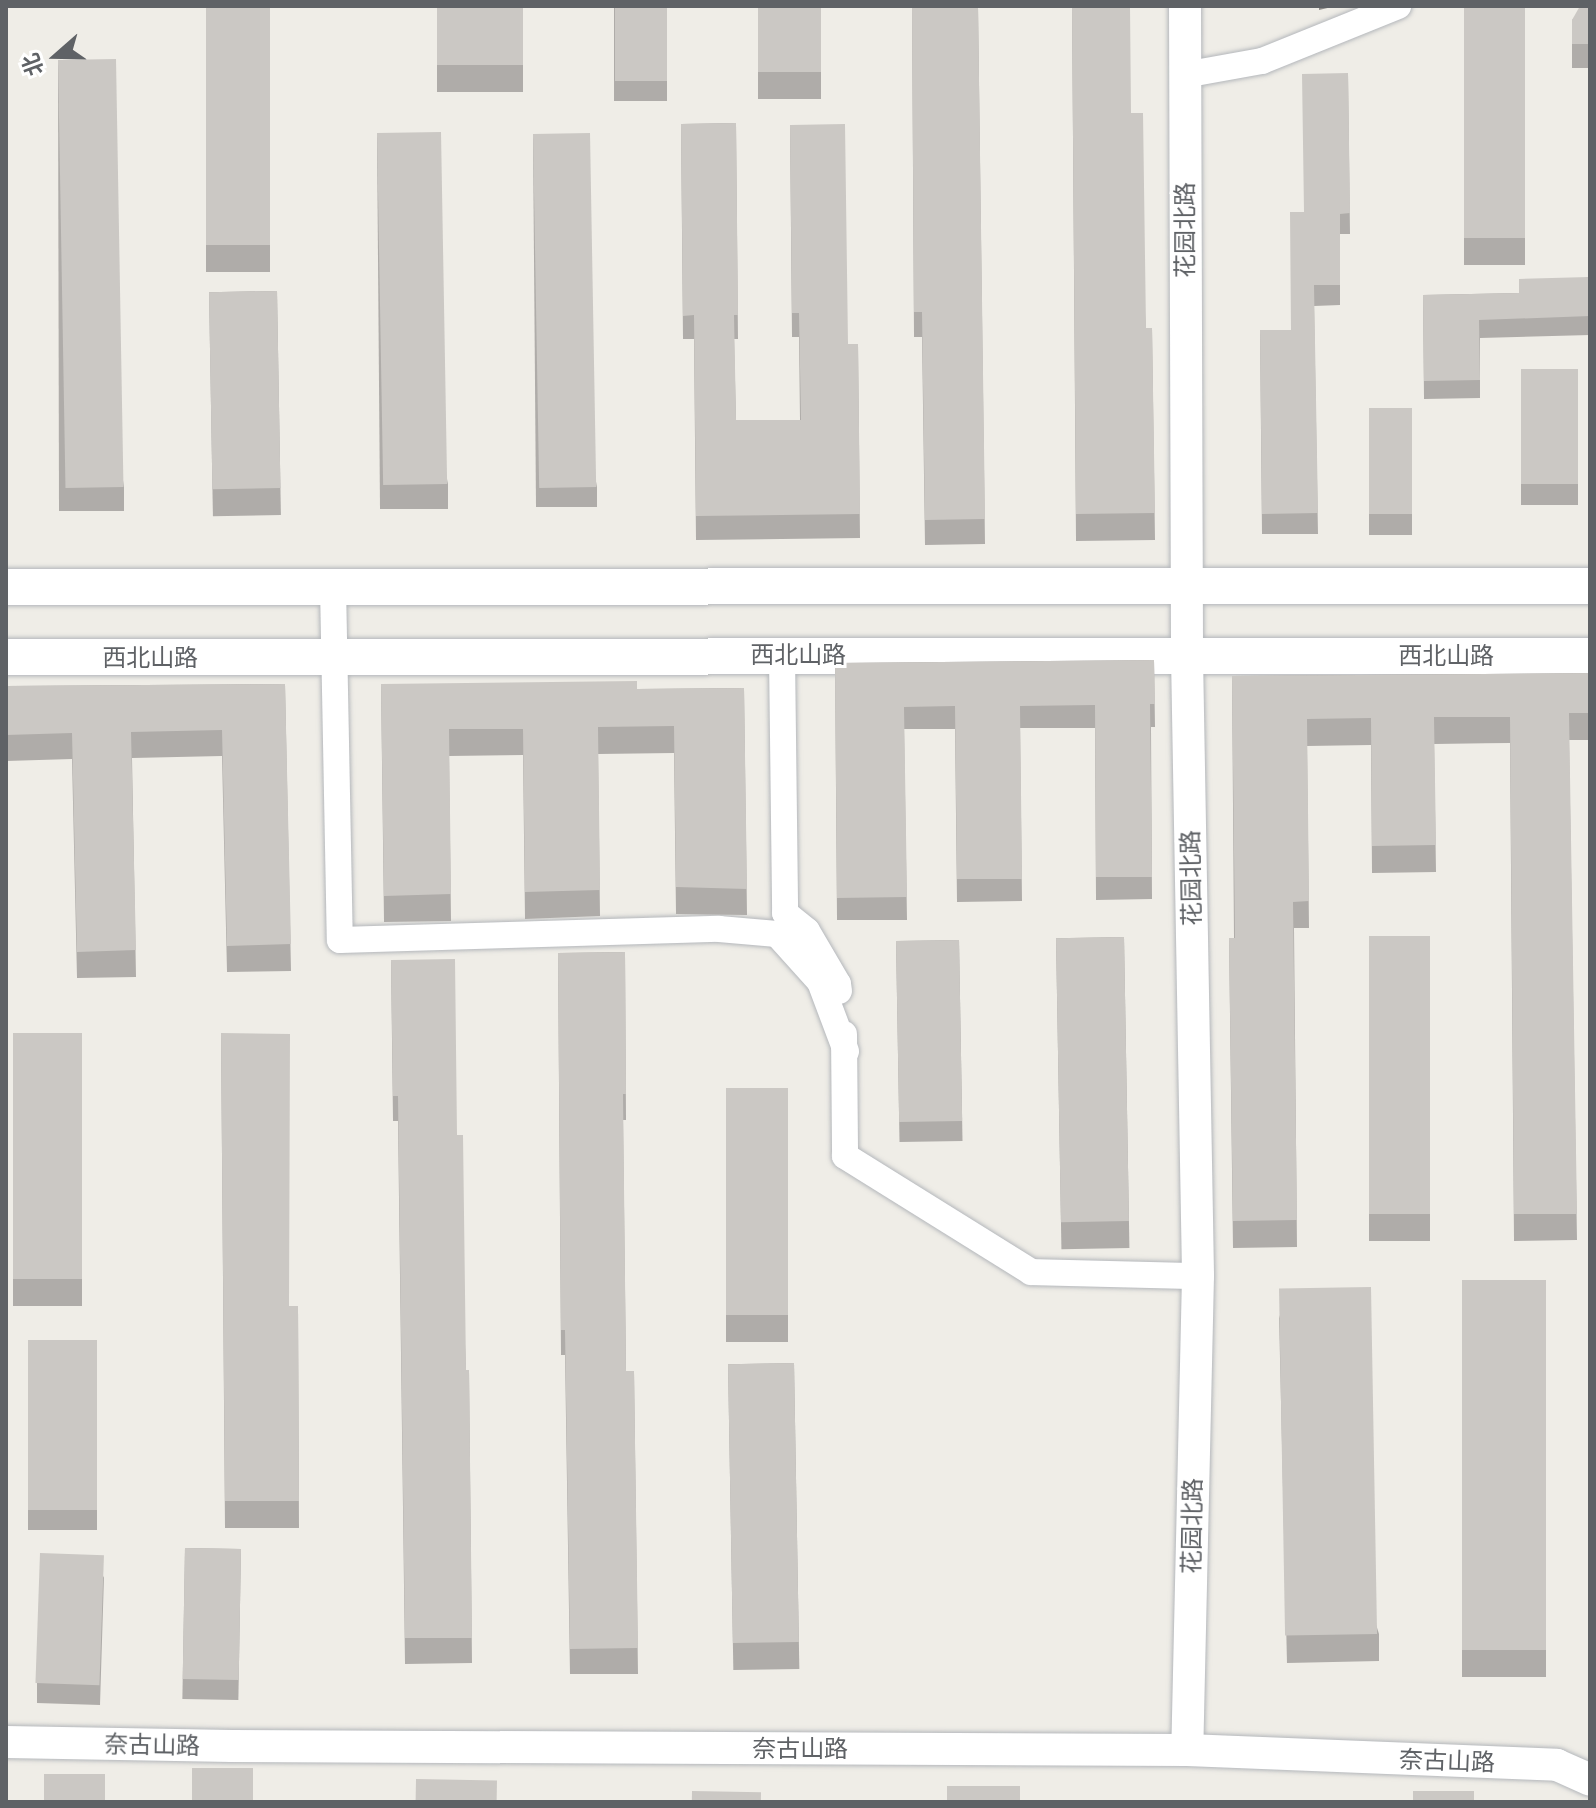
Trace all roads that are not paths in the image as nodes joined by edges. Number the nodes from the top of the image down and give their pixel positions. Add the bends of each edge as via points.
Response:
1 (1185, 6) edge
2 (1398, 6) edge
3 (1184, 75) junction
4 (1187, 585) junction
5 (333, 586) junction
6 (1590, 586) edge
7 (6, 587) edge
8 (782, 655) junction
9 (1187, 656) junction
10 (1590, 656) edge
11 (6, 657) edge
12 (335, 658) junction
13 (846, 1051) junction
14 (1198, 1276) junction
15 (6, 1742) edge
16 (1187, 1750) junction
17 (1590, 1780) edge

1 - 3 street, 花园北路
2 - 3 street via 1262,61
3 - 4 street, 花园北路
4 - 5 main road
4 - 6 main road
4 - 9 street, 花园北路
5 - 7 main road
5 - 12 street
8 - 9 main road, 西北山路
8 - 12 main road, 西北山路
8 - 13 street via 785,913 807,931 838,984
9 - 10 main road, 西北山路
9 - 14 street, 花园北路
11 - 12 main road, 西北山路
12 - 13 street via 340,940 719,929 777,934 820,982
13 - 14 street via 845,1156 1031,1272
14 - 16 street, 花园北路
15 - 16 street, 奈古山路
16 - 17 street, 奈古山路 via 1557,1765

